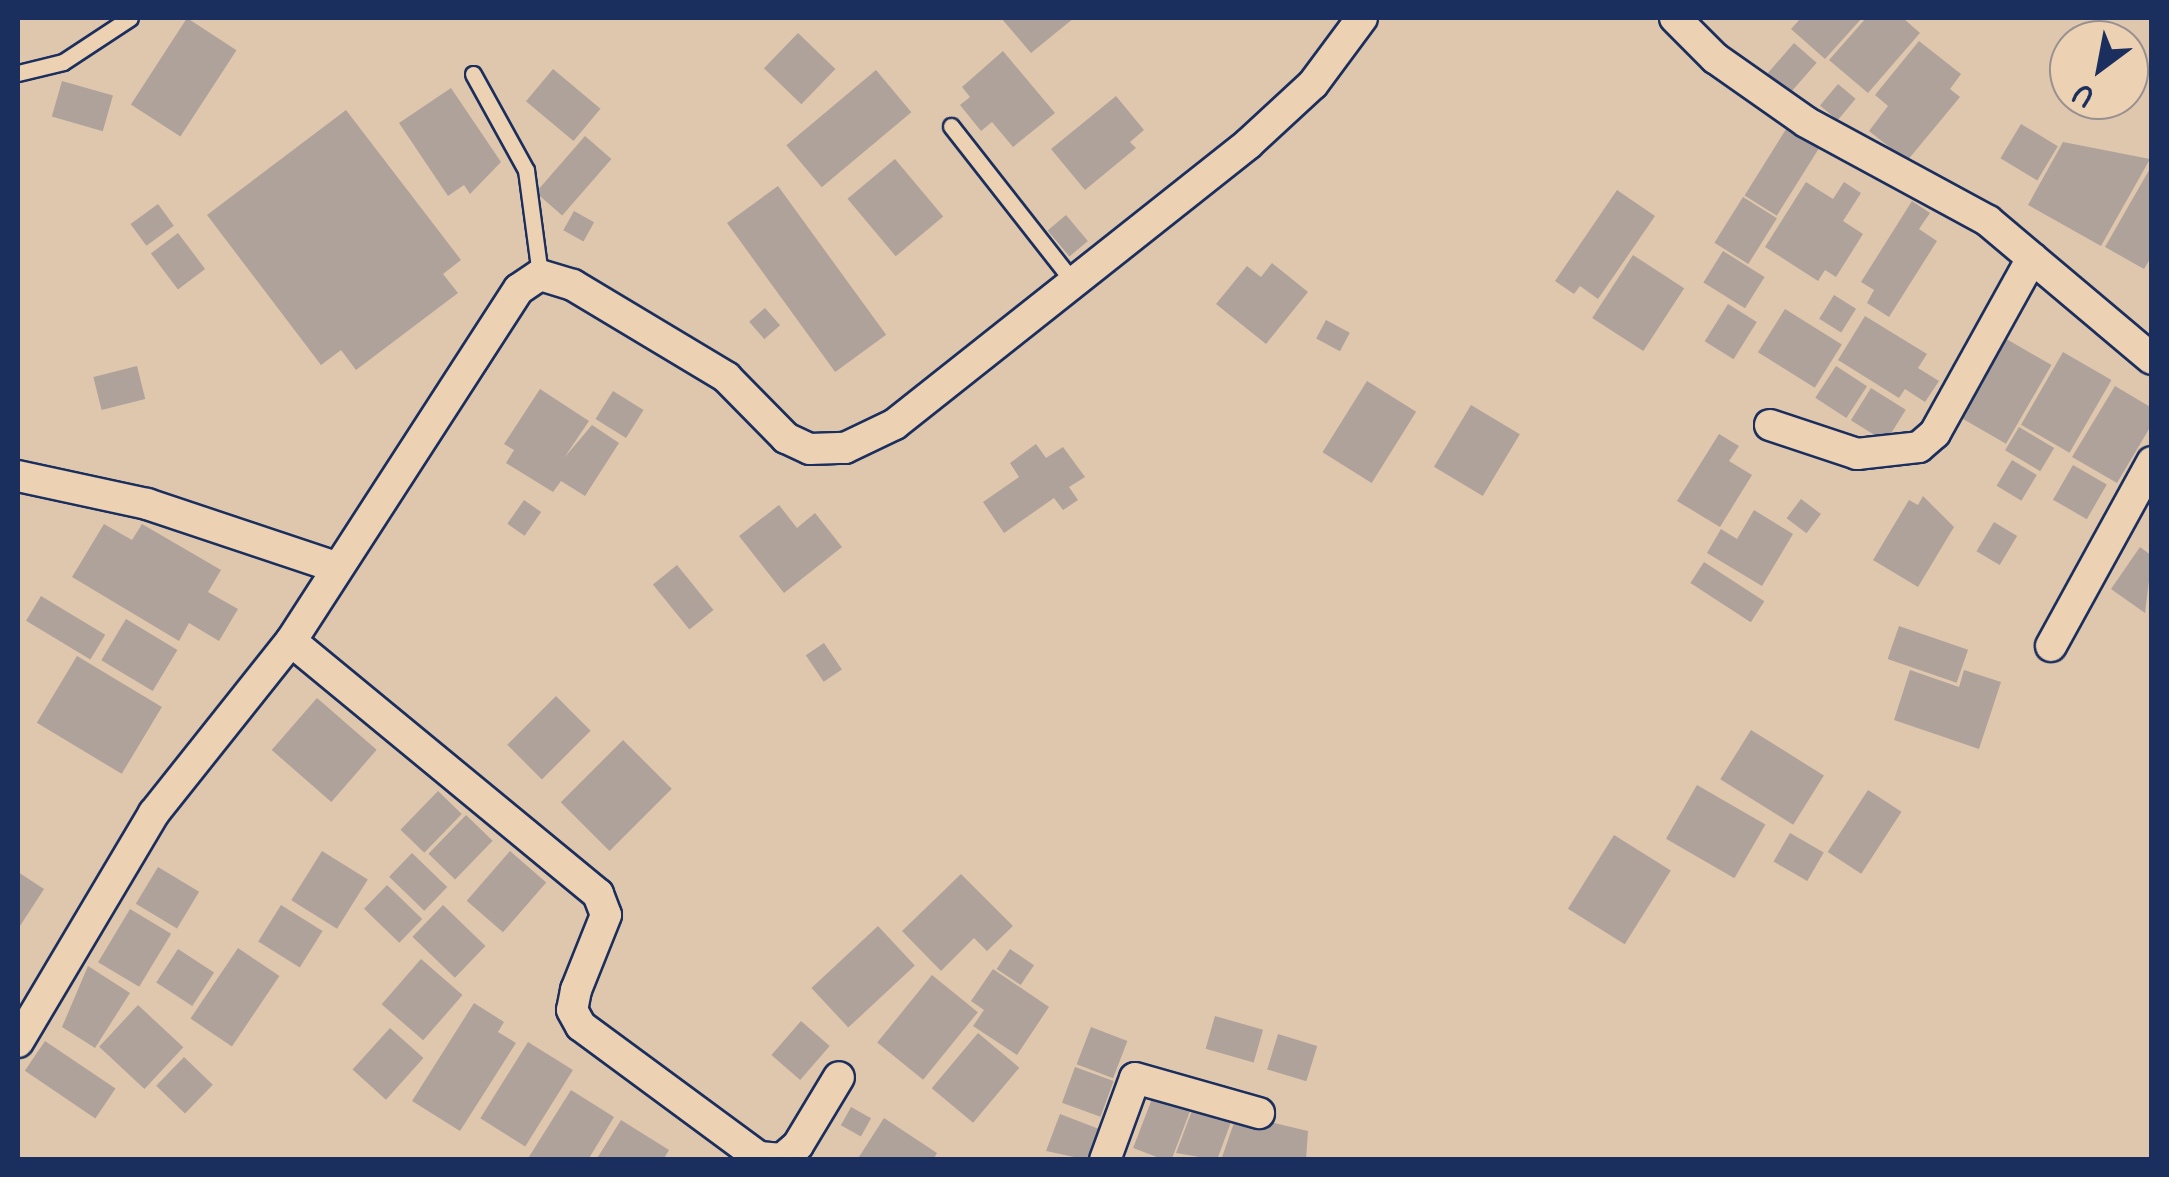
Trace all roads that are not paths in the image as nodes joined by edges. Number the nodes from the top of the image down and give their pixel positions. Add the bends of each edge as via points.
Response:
1 (130, 18) edge
2 (1362, 18) edge
3 (1675, 18) edge
4 (18, 72) edge
5 (474, 74) dead end
6 (951, 126) dead end
7 (2032, 258) junction
8 (540, 276) junction
9 (1075, 284) junction
10 (2152, 359) edge
11 (1770, 425) dead end
12 (2152, 462) edge
13 (18, 476) edge
14 (335, 567) junction
15 (292, 641) junction
16 (2051, 646) dead end
17 (18, 1042) edge
18 (839, 1078) dead end
19 (1259, 1112) dead end
20 (782, 1159) edge
21 (1104, 1160) edge

1 - 4 lane via 63,62
2 - 9 street via 1313,84
3 - 7 street via 1716,58 1806,122 1988,220
5 - 8 lane via 526,170
6 - 9 lane
7 - 10 street
7 - 11 street via 1935,433 1920,447 1857,454
8 - 9 street via 574,286 726,377 786,438 810,448 845,448 895,424
8 - 14 street via 495,321
12 - 16 street
13 - 14 street via 147,504
14 - 15 street
15 - 17 street via 154,813
15 - 20 street via 598,894 606,915 572,1010 581,1026 732,1140 759,1157
18 - 20 street
19 - 21 street via 1134,1078

